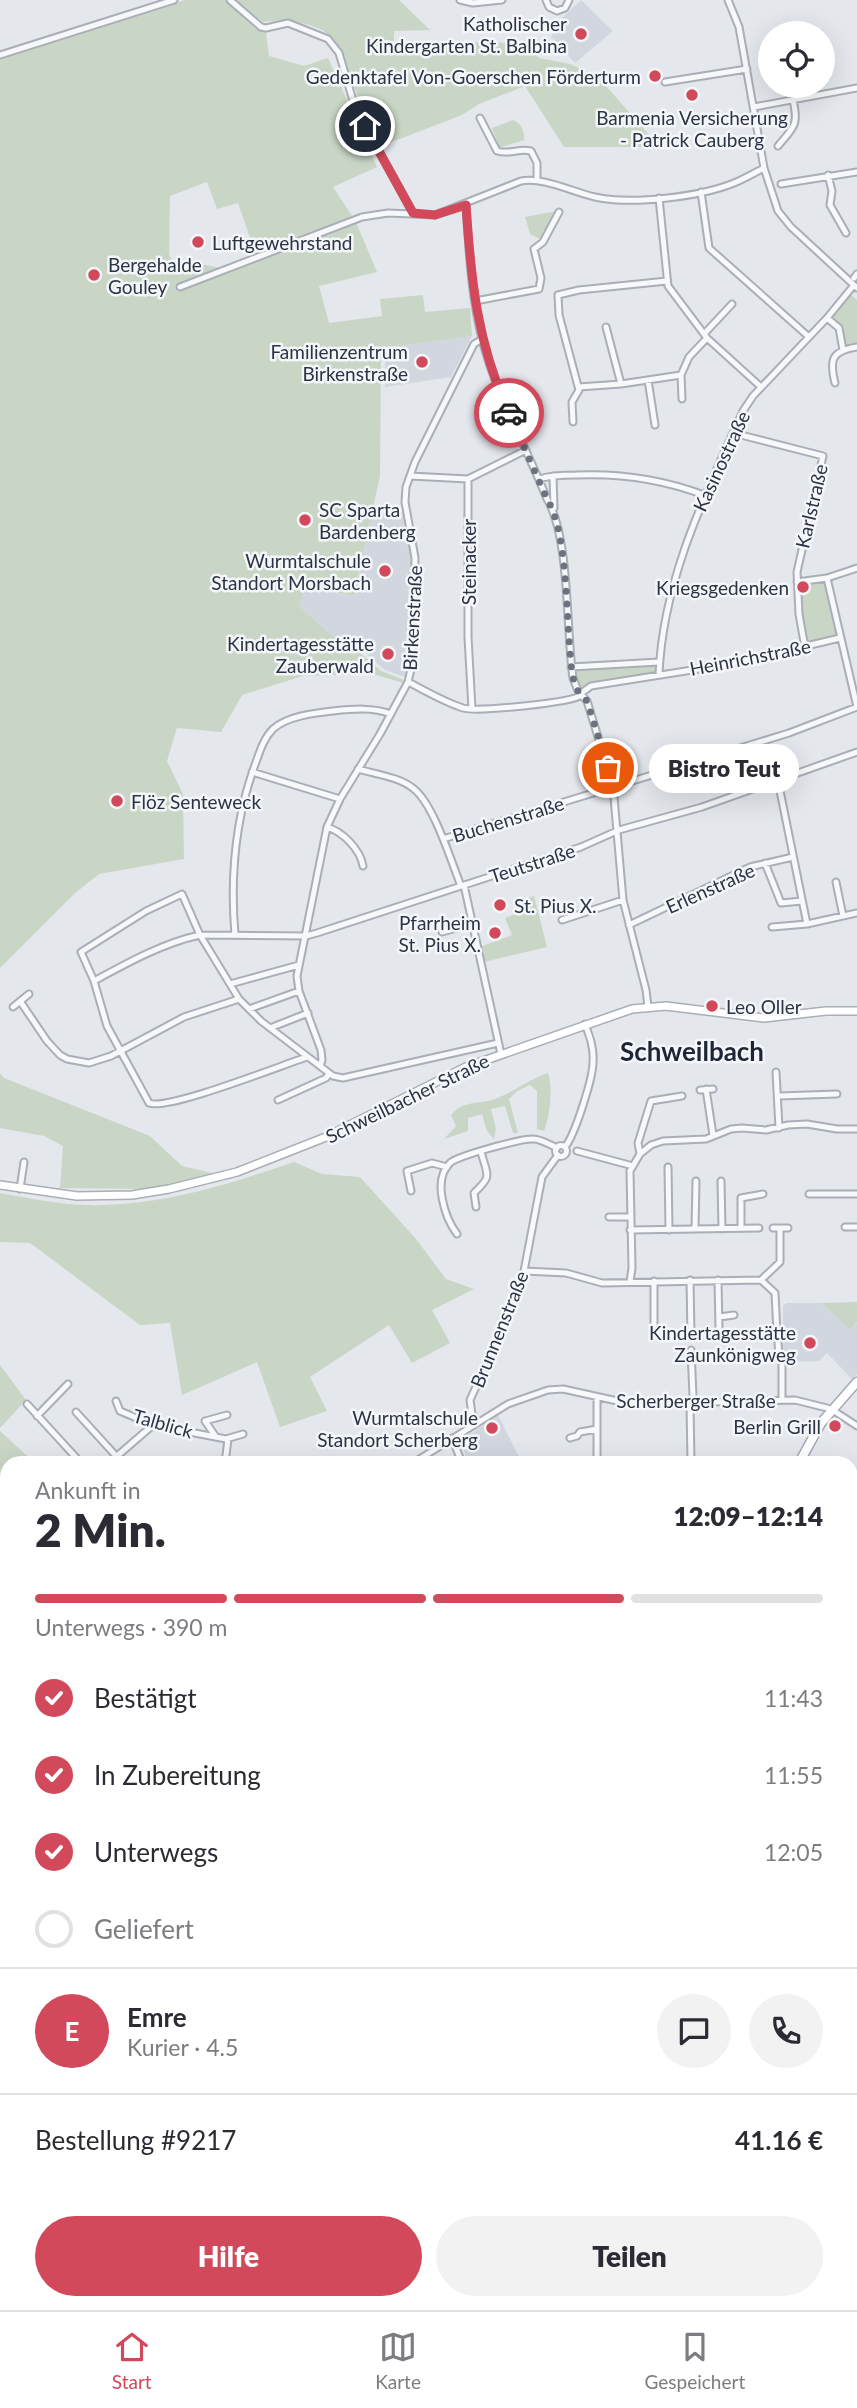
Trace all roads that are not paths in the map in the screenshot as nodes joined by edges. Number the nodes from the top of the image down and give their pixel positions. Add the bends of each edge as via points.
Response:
1 (174, 0) edge
2 (230, 0) edge
3 (460, 0) edge
4 (502, 0) edge
5 (540, 0) edge
6 (547, 0) edge
7 (569, 0) edge
8 (729, 0) edge
9 (485, 1) edge
10 (549, 7) junction
11 (0, 55) edge
12 (747, 69) junction
13 (665, 82) dead end
14 (855, 88) edge
15 (857, 97) edge
16 (793, 100) junction
17 (754, 107) junction
18 (480, 118) dead end
19 (778, 146) dead end
20 (764, 168) junction
21 (857, 172) edge
22 (828, 176) junction
23 (537, 180) junction
24 (782, 184) dead end
25 (701, 192) junction
26 (659, 198) junction
27 (466, 205) junction
28 (559, 212) dead end
29 (413, 213) junction
30 (846, 233) dead end
31 (667, 281) junction
32 (856, 281) edge
33 (180, 287) dead end
34 (475, 301) junction
35 (732, 304) dead end
36 (827, 318) junction
37 (606, 327) dead end
38 (706, 336) junction
39 (809, 337) junction
40 (482, 339) junction
41 (857, 347) edge
42 (844, 350) junction
43 (681, 375) junction
44 (648, 380) junction
45 (835, 383) dead end
46 (621, 384) junction
47 (579, 387) junction
48 (761, 387) junction
49 (682, 399) dead end
50 (573, 422) dead end
51 (655, 425) dead end
52 (733, 433) junction
53 (526, 450) junction
54 (410, 476) junction
55 (553, 476) junction
56 (539, 478) junction
57 (468, 479) junction
58 (704, 495) junction
59 (554, 511) junction
60 (857, 568) edge
61 (827, 578) junction
62 (797, 582) junction
63 (840, 638) junction
64 (805, 648) junction
65 (659, 662) junction
66 (571, 667) junction
67 (659, 674) junction
68 (408, 682) junction
69 (581, 695) junction
70 (857, 707) edge
71 (472, 709) junction
72 (391, 714) junction
73 (857, 752) edge
74 (358, 769) junction
75 (252, 772) junction
76 (778, 781) junction
77 (613, 786) junction
78 (340, 799) junction
79 (327, 827) junction
80 (619, 830) junction
81 (443, 839) junction
82 (793, 857) junction
83 (765, 863) junction
84 (363, 866) dead end
85 (836, 882) dead end
86 (462, 886) junction
87 (622, 900) junction
88 (802, 901) junction
89 (857, 913) edge
90 (844, 916) junction
91 (562, 920) dead end
92 (471, 924) junction
93 (807, 924) junction
94 (629, 925) junction
95 (772, 927) dead end
96 (442, 932) dead end
97 (200, 935) junction
98 (235, 935) junction
99 (306, 936) junction
100 (299, 965) junction
101 (94, 981) junction
102 (230, 984) junction
103 (299, 991) junction
104 (29, 994) dead end
105 (239, 999) junction
106 (20, 1001) junction
107 (13, 1007) dead end
108 (648, 1007) junction
109 (249, 1009) junction
110 (857, 1011) edge
111 (308, 1013) junction
112 (585, 1024) junction
113 (270, 1028) junction
114 (498, 1043) junction
115 (122, 1050) junction
116 (501, 1054) junction
117 (307, 1057) junction
118 (320, 1066) junction
119 (776, 1072) dead end
120 (329, 1074) junction
121 (706, 1089) dead end
122 (837, 1094) dead end
123 (779, 1096) junction
124 (682, 1097) dead end
125 (278, 1100) dead end
126 (779, 1128) junction
127 (857, 1129) edge
128 (713, 1135) junction
129 (577, 1151) dead end
130 (481, 1152) junction
131 (557, 1152) junction
132 (640, 1154) junction
133 (24, 1162) dead end
134 (633, 1166) junction
135 (447, 1167) junction
136 (668, 1167) dead end
137 (696, 1181) dead end
138 (721, 1181) dead end
139 (0, 1185) edge
140 (20, 1189) junction
141 (411, 1191) dead end
142 (763, 1194) dead end
143 (809, 1194) dead end
144 (857, 1194) edge
145 (475, 1207) dead end
146 (608, 1217) dead end
147 (630, 1217) junction
148 (845, 1227) dead end
149 (857, 1227) edge
150 (722, 1228) junction
151 (741, 1228) junction
152 (759, 1228) dead end
153 (788, 1228) dead end
154 (695, 1229) junction
155 (630, 1230) junction
156 (669, 1230) junction
157 (457, 1234) dead end
158 (524, 1271) junction
159 (690, 1280) junction
160 (718, 1280) junction
161 (761, 1280) junction
162 (654, 1281) junction
163 (630, 1282) junction
164 (734, 1315) dead end
165 (719, 1317) junction
166 (719, 1329) dead end
167 (654, 1333) dead end
168 (777, 1333) dead end
169 (691, 1336) dead end
170 (778, 1343) dead end
171 (691, 1350) dead end
172 (857, 1382) edge
173 (68, 1384) dead end
174 (597, 1398) junction
175 (782, 1399) junction
176 (116, 1401) dead end
177 (690, 1403) junction
178 (27, 1404) dead end
179 (831, 1409) junction
180 (76, 1412) dead end
181 (227, 1415) dead end
182 (37, 1416) junction
183 (478, 1422) junction
184 (153, 1425) junction
185 (857, 1426) edge
186 (597, 1429) junction
187 (243, 1434) dead end
188 (216, 1437) junction
189 (570, 1437) dead end
190 (452, 1438) junction
191 (228, 1439) junction
192 (74, 1456) edge
193 (116, 1456) edge
194 (118, 1456) edge
195 (226, 1456) edge
196 (424, 1456) edge
197 (459, 1456) edge
198 (597, 1456) edge
199 (691, 1456) edge
200 (802, 1456) edge

1 - 11 street
2 - 29 street via 261,27 288,23 328,39 339,53 354,104
3 - 9 street
4 - 9 street
5 - 10 street
6 - 10 street
7 - 10 street via 563,10
8 - 12 street
12 - 13 street
12 - 17 street
14 - 15 street
14 - 16 street
16 - 17 street
16 - 19 street via 796,125
17 - 20 street
18 - 23 street via 496,151 531,151
20 - 25 street
20 - 32 street via 778,211
21 - 22 street
22 - 24 street
22 - 30 street via 830,205
23 - 26 street via 617,201
23 - 27 street via 521,181
25 - 26 street
25 - 39 street via 709,248
26 - 31 street
27 - 29 street via 435,215
27 - 34 street
28 - 34 street via 534,249 539,289
29 - 33 street via 362,217
31 - 38 street
31 - 47 street via 558,295
32 - 36 street, Kasinostraße
34 - 40 street
35 - 38 street
36 - 39 street, Kasinostraße
36 - 42 street via 839,328
37 - 46 street
38 - 43 street
38 - 48 street
39 - 48 street, Kasinostraße
40 - 53 street
40 - 54 street, Birkenstraße via 474,344
41 - 42 street
42 - 45 street via 831,362
43 - 44 street
43 - 49 street
44 - 46 street
44 - 51 street
46 - 47 street
47 - 50 street via 572,402
48 - 52 street, Kasinostraße via 747,403
52 - 58 street, Kasinostraße
52 - 62 street, Karlstraße via 823,456
53 - 56 street
53 - 57 street
54 - 57 street
54 - 68 street, Birkenstraße via 405,502 415,558
55 - 56 street
55 - 58 street via 645,477
55 - 59 street
56 - 59 street
57 - 71 street, Steinacker
58 - 65 street, Kasinostraße via 678,567
59 - 66 street
60 - 61 street
61 - 62 street
61 - 63 street
62 - 64 street, Karlstraße
63 - 64 street, Heinrichstraße
63 - 70 street
64 - 67 street, Heinrichstraße
65 - 66 street
65 - 67 street, Kasinostraße
66 - 69 street
67 - 69 street, Heinrichstraße via 592,686
68 - 71 street
68 - 72 street, Birkenstraße
69 - 71 street, Heinrichstraße via 567,701
69 - 77 street via 587,701
70 - 77 street, Buchenstraße via 789,733
72 - 74 street, Birkenstraße
72 - 75 street via 348,709 280,724 264,742
73 - 76 street, Teutstraße
74 - 78 street, Birkenstraße
74 - 81 street via 415,789
75 - 78 street
75 - 98 street via 236,841
76 - 80 street, Teutstraße
76 - 82 street
77 - 80 street
77 - 81 street, Buchenstraße
78 - 79 street, Birkenstraße
79 - 84 street via 345,837
79 - 99 street, Birkenstraße
80 - 86 street, Teutstraße
80 - 87 street
81 - 86 street
82 - 83 street, Erlenstraße
82 - 88 street
83 - 88 street via 781,902
83 - 94 street, Erlenstraße
85 - 90 street
86 - 92 street
86 - 99 street, Teutstraße
87 - 91 street
87 - 94 street
88 - 93 street
89 - 90 street
90 - 93 street
92 - 96 street
92 - 114 street
93 - 95 street
94 - 108 street
97 - 98 street, Teutstraße
97 - 101 street, Teutstraße
97 - 101 street via 182,894 81,952
97 - 102 street
98 - 99 street, Teutstraße
99 - 100 street
100 - 102 street
100 - 103 street
101 - 115 street via 107,1026
102 - 105 street
103 - 109 street
103 - 111 street
104 - 106 street
105 - 109 street
105 - 115 street via 184,1017
106 - 107 street
106 - 115 street via 47,1041 67,1059 89,1063
108 - 110 main road, Schweilbacher Straße via 764,1018
108 - 112 main road, Schweilbacher Straße
109 - 113 street
111 - 113 street
111 - 118 street via 321,1050
112 - 116 main road, Schweilbacher Straße
112 - 131 street, Brunnenstraße via 593,1067 565,1155
113 - 117 street
114 - 116 street
114 - 120 street, Schweilbacher Straße via 343,1077
115 - 117 street via 154,1105
116 - 140 main road, Schweilbacher Straße via 443,1077 282,1157 237,1172 132,1195 77,1196
117 - 118 street
118 - 120 street
119 - 123 street
120 - 125 street, Schweilbacher Straße
121 - 128 street
122 - 123 street
123 - 126 street
124 - 132 street via 651,1101 638,1143
126 - 127 street via 807,1124
126 - 128 street via 742,1128
128 - 132 street via 657,1143
129 - 134 street
130 - 131 street via 532,1139
130 - 135 street via 454,1160
130 - 145 street via 488,1179 474,1193
131 - 158 street, Brunnenstraße via 542,1177
132 - 134 street
133 - 140 street
134 - 147 street
135 - 141 street via 432,1163 407,1171
135 - 157 street via 442,1191 449,1223
136 - 156 street
137 - 154 street
138 - 150 street
139 - 140 main road, Schweilbacher Straße
142 - 151 street via 740,1198
143 - 144 street
146 - 147 street
147 - 155 street
148 - 149 street
150 - 151 street
150 - 154 street
151 - 152 street
153 - 161 street via 776,1228 780,1262
154 - 156 street
155 - 156 street
155 - 163 street
158 - 163 street via 566,1273 594,1282
158 - 183 street, Brunnenstraße via 470,1399
159 - 160 street
159 - 162 street
159 - 169 street
160 - 161 street
160 - 165 street
161 - 168 street via 775,1293
162 - 163 street
162 - 167 street
164 - 165 street
165 - 166 street
170 - 175 street
171 - 177 street
172 - 179 main road
173 - 182 street
174 - 177 street, Scherberger Straße via 631,1404
174 - 183 street, Scherberger Straße via 548,1390
174 - 186 street
175 - 177 street, Scherberger Straße
175 - 179 street, Scherberger Straße
176 - 184 street, Talblick via 120,1411
177 - 199 street
178 - 182 street
179 - 185 street, Scherberger Straße
179 - 200 main road
180 - 193 street
181 - 188 street, Talblick via 205,1421
182 - 192 street
183 - 190 street, Scherberger Straße
184 - 188 street, Talblick
184 - 194 street
186 - 189 street
186 - 198 street
187 - 191 street, Talblick
188 - 191 street, Talblick
190 - 196 street, Scherberger Straße
190 - 197 street
191 - 195 street

